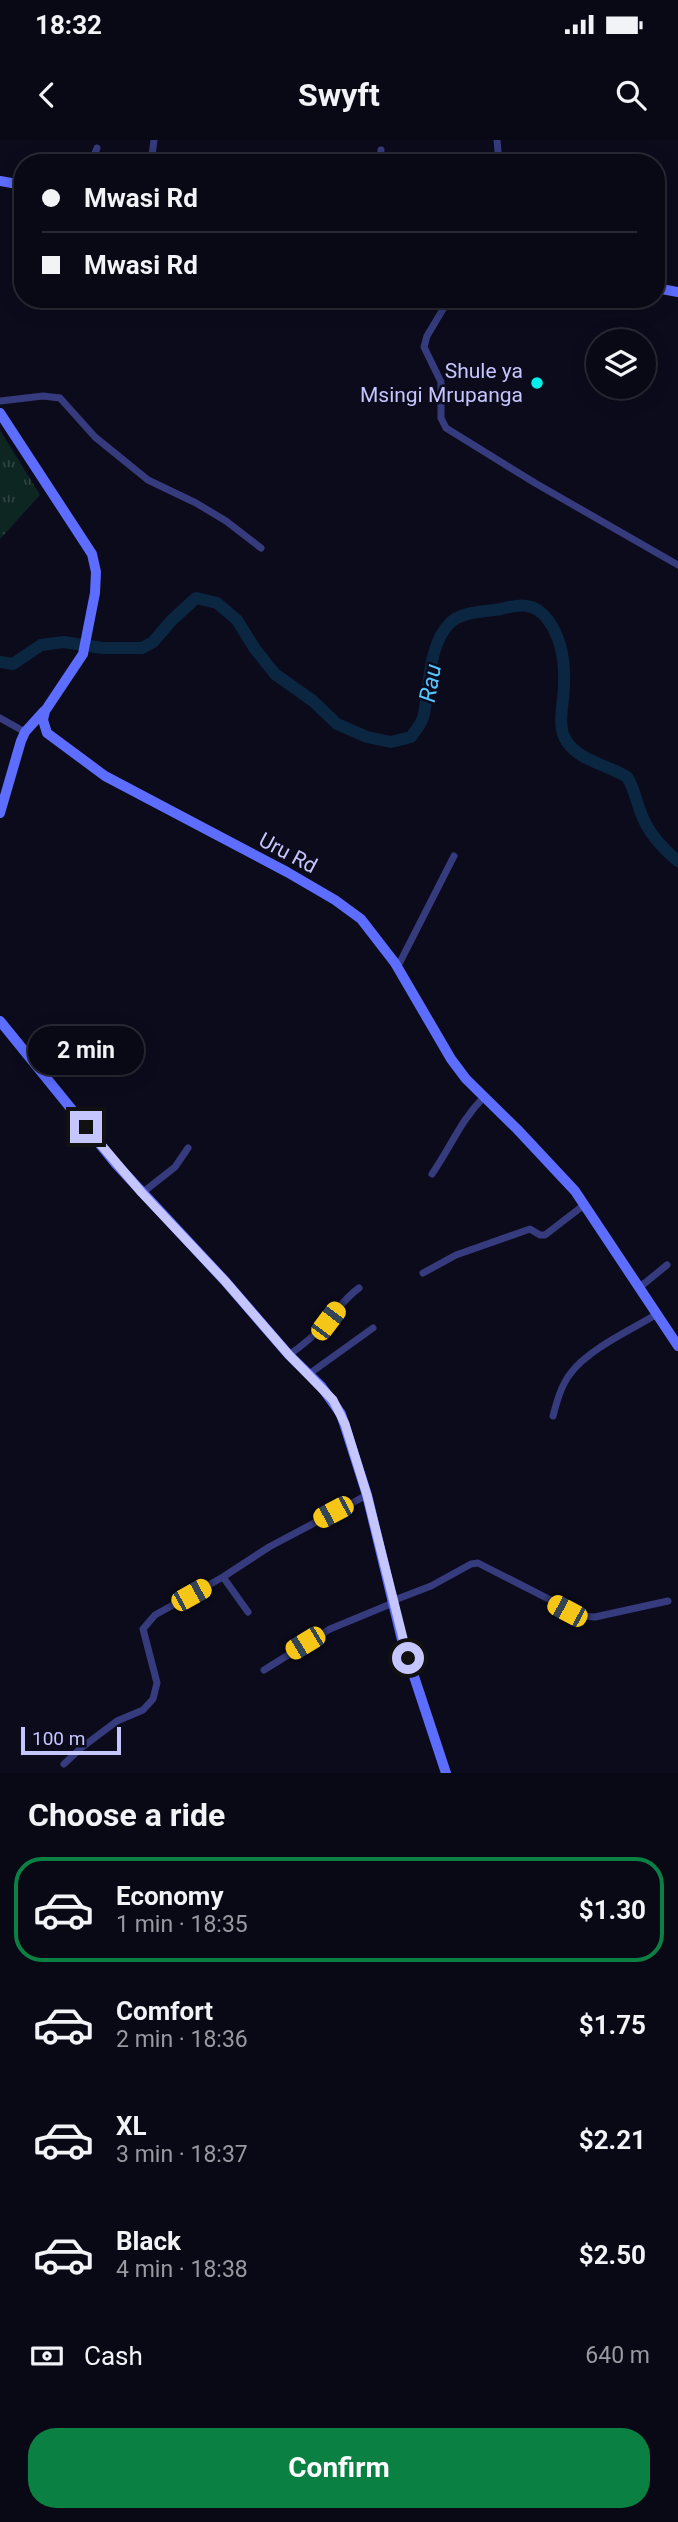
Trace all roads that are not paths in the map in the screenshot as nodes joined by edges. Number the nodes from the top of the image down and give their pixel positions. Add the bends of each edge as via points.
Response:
1 (97, 148) dead end
2 (381, 150) dead end
3 (95, 154) edge
4 (381, 154) edge
5 (443, 308) edge
6 (0, 401) edge
7 (0, 413) edge
8 (261, 548) dead end
9 (678, 565) edge
10 (45, 711) junction
11 (0, 718) edge
12 (25, 732) junction
13 (0, 813) edge
14 (454, 856) dead end
15 (397, 968) junction
16 (0, 1021) edge
17 (484, 1097) junction
18 (188, 1148) dead end
19 (432, 1174) dead end
20 (142, 1193) junction
21 (584, 1205) junction
22 (667, 1265) dead end
23 (423, 1273) dead end
24 (640, 1287) junction
25 (359, 1288) dead end
26 (657, 1314) junction
27 (373, 1328) dead end
28 (678, 1346) edge
29 (289, 1355) junction
30 (309, 1374) junction
31 (553, 1416) dead end
32 (367, 1495) junction
33 (223, 1577) junction
34 (668, 1601) dead end
35 (392, 1602) junction
36 (248, 1612) dead end
37 (264, 1670) dead end
38 (64, 1764) dead end
39 (446, 1773) edge

1 - 3 street
2 - 4 street
5 - 9 street via 424,347 441,382 441,418 446,428
6 - 8 street via 60,398 95,436 148,480 226,521
7 - 10 street via 92,554 96,572 85,645 75,669
10 - 12 street
10 - 15 street, Uru Rd via 47,733 105,776 350,909 369,927
11 - 12 street
12 - 13 street
14 - 15 street
15 - 17 street, Uru Rd via 439,1043
16 - 20 street
17 - 19 street via 460,1124
17 - 21 street, Uru Rd
18 - 20 street via 175,1167
20 - 29 street
21 - 23 street via 545,1236 530,1229 456,1255
21 - 24 street, Uru Rd
22 - 24 street
24 - 26 street, Uru Rd
25 - 29 street
26 - 28 street, Uru Rd
26 - 31 street via 576,1367 564,1383
27 - 30 street
29 - 30 street
30 - 32 street via 341,1414
32 - 33 street
32 - 35 street
33 - 36 street
33 - 38 street via 147,1623 145,1640 157,1683 153,1699 143,1710 117,1720
34 - 35 street via 582,1616 478,1563
35 - 37 street via 330,1629
35 - 39 street

